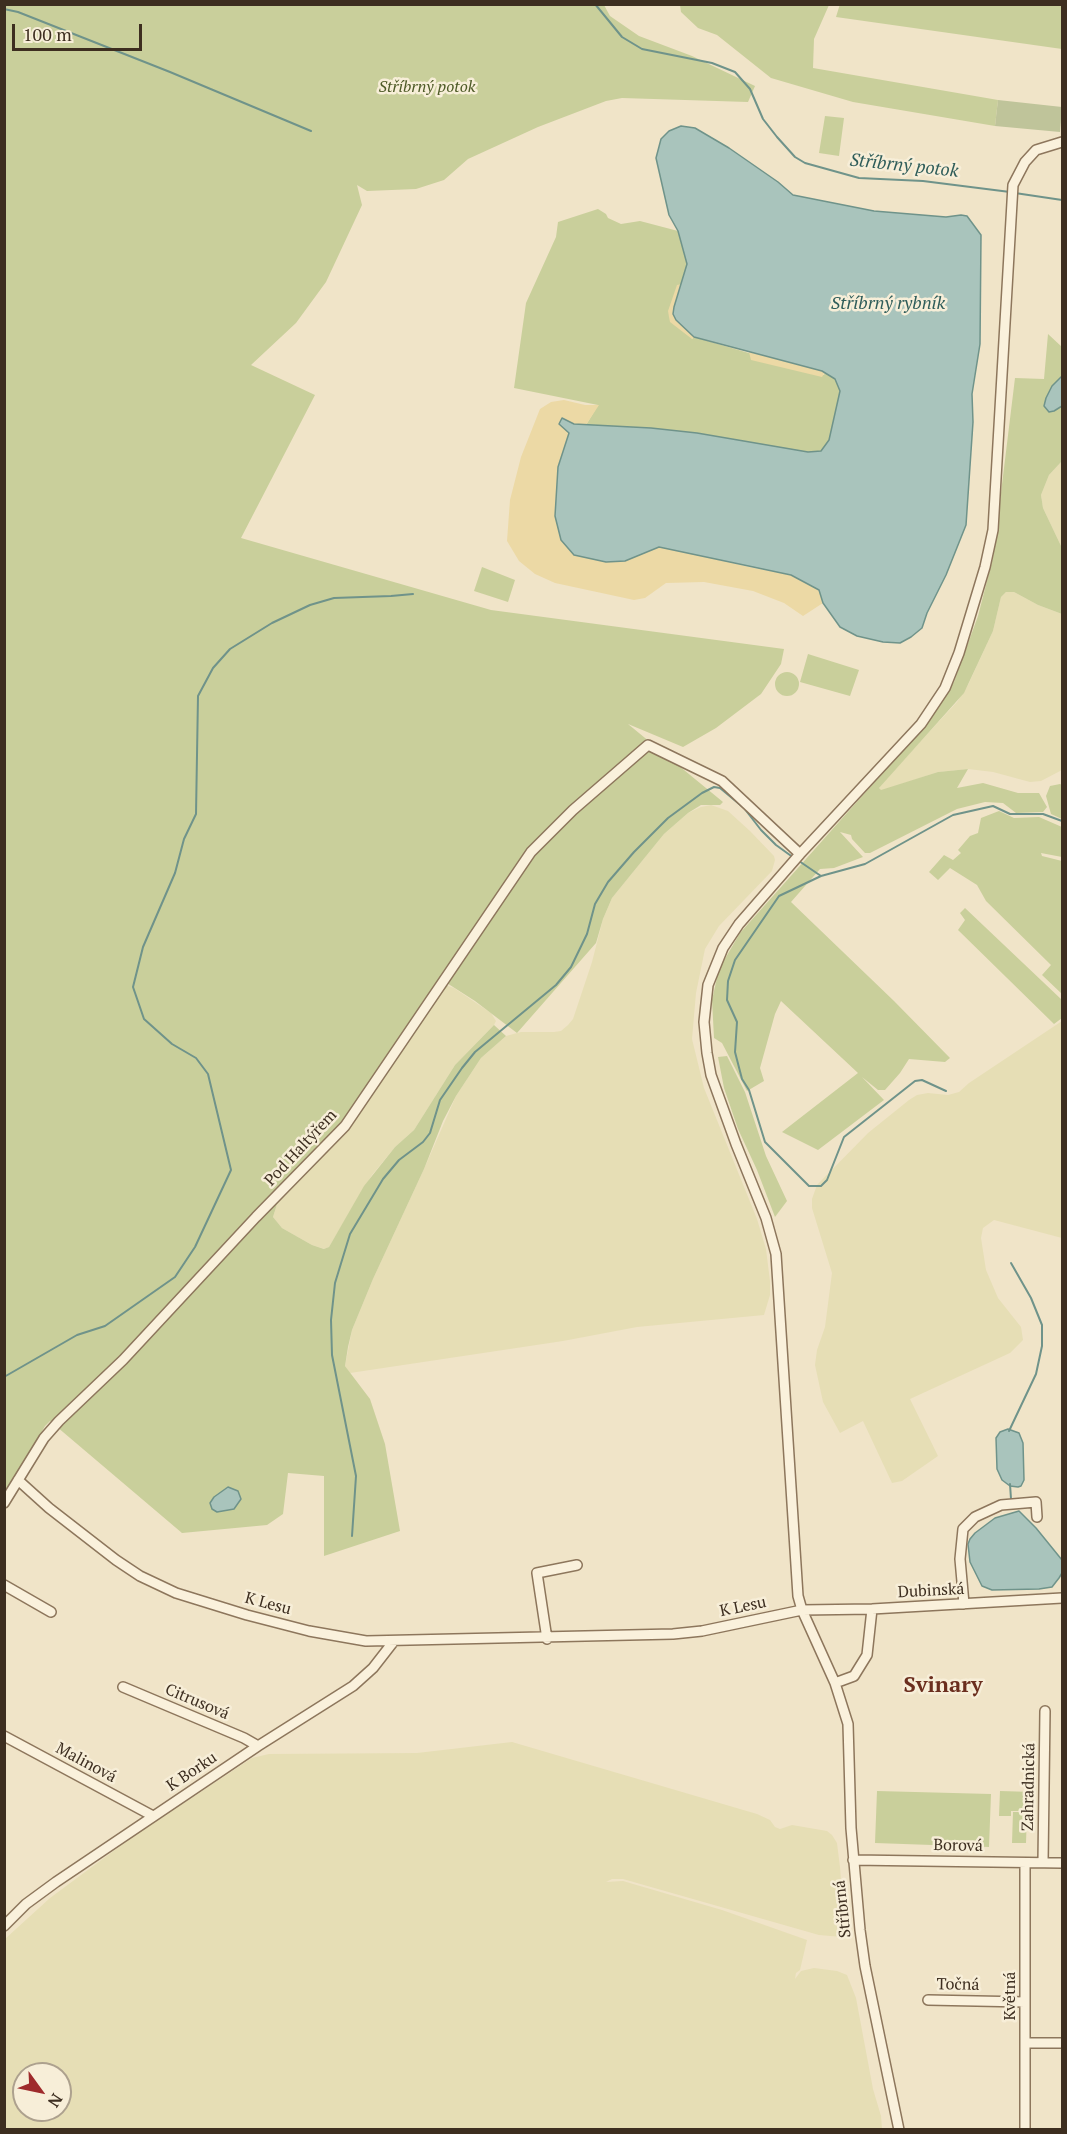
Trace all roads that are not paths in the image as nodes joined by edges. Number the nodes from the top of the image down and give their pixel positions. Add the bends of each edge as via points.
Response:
1 (1060, 142) edge
2 (800, 854) junction
3 (18, 1480) junction
4 (4, 1503) edge
5 (1037, 1517) dead end
6 (578, 1565) dead end
7 (4, 1585) edge
8 (1062, 1598) edge
9 (964, 1604) junction
10 (872, 1609) junction
11 (801, 1610) junction
12 (51, 1612) dead end
13 (547, 1639) junction
14 (394, 1641) junction
15 (835, 1683) junction
16 (123, 1687) dead end
17 (1045, 1711) dead end
18 (4, 1736) edge
19 (258, 1746) junction
20 (153, 1816) junction
21 (853, 1860) junction
22 (1043, 1862) junction
23 (1025, 1863) junction
24 (1062, 1863) edge
25 (4, 1926) edge
26 (928, 2000) dead end
27 (1025, 2002) junction
28 (1025, 2043) junction
29 (1062, 2043) edge
30 (899, 2130) edge
31 (1025, 2130) edge

1 - 2 street, Stříbrná via 1036,150 1013,185 993,531 966,631 945,688 921,724
2 - 3 street, Pod Haltýřem via 722,781 648,745 531,852 345,1125 123,1360 59,1421
2 - 11 street, Stříbrná via 723,948 708,985 704,1022 711,1075 776,1254
3 - 4 street, Pod Haltýřem
3 - 14 street, K Lesu via 116,1560 176,1593 309,1631 366,1641
5 - 9 street via 1036,1502 1001,1505 975,1517 963,1529 960,1559
6 - 13 street via 537,1573
7 - 12 street
8 - 9 street, Dubinská
9 - 10 street, Dubinská
10 - 11 street, Dubinská
10 - 15 street via 867,1655 854,1676
11 - 13 street, K Lesu via 673,1634
11 - 15 street, Stříbrná
13 - 14 street, K Lesu
14 - 19 street, K Borku via 353,1686
15 - 21 street, Stříbrná via 848,1724
16 - 19 street, Citrusová
17 - 22 street, Zahradnická
18 - 20 street, Malinová
19 - 20 street, K Borku
20 - 25 street, K Borku via 26,1904
21 - 23 street, Borová
21 - 30 street, Stříbrná via 865,1966
22 - 23 street, Borová
22 - 24 street, Borová
23 - 27 street, Květná
26 - 27 street, Točná
27 - 28 street, Květná
28 - 29 street
28 - 31 street, Květná

